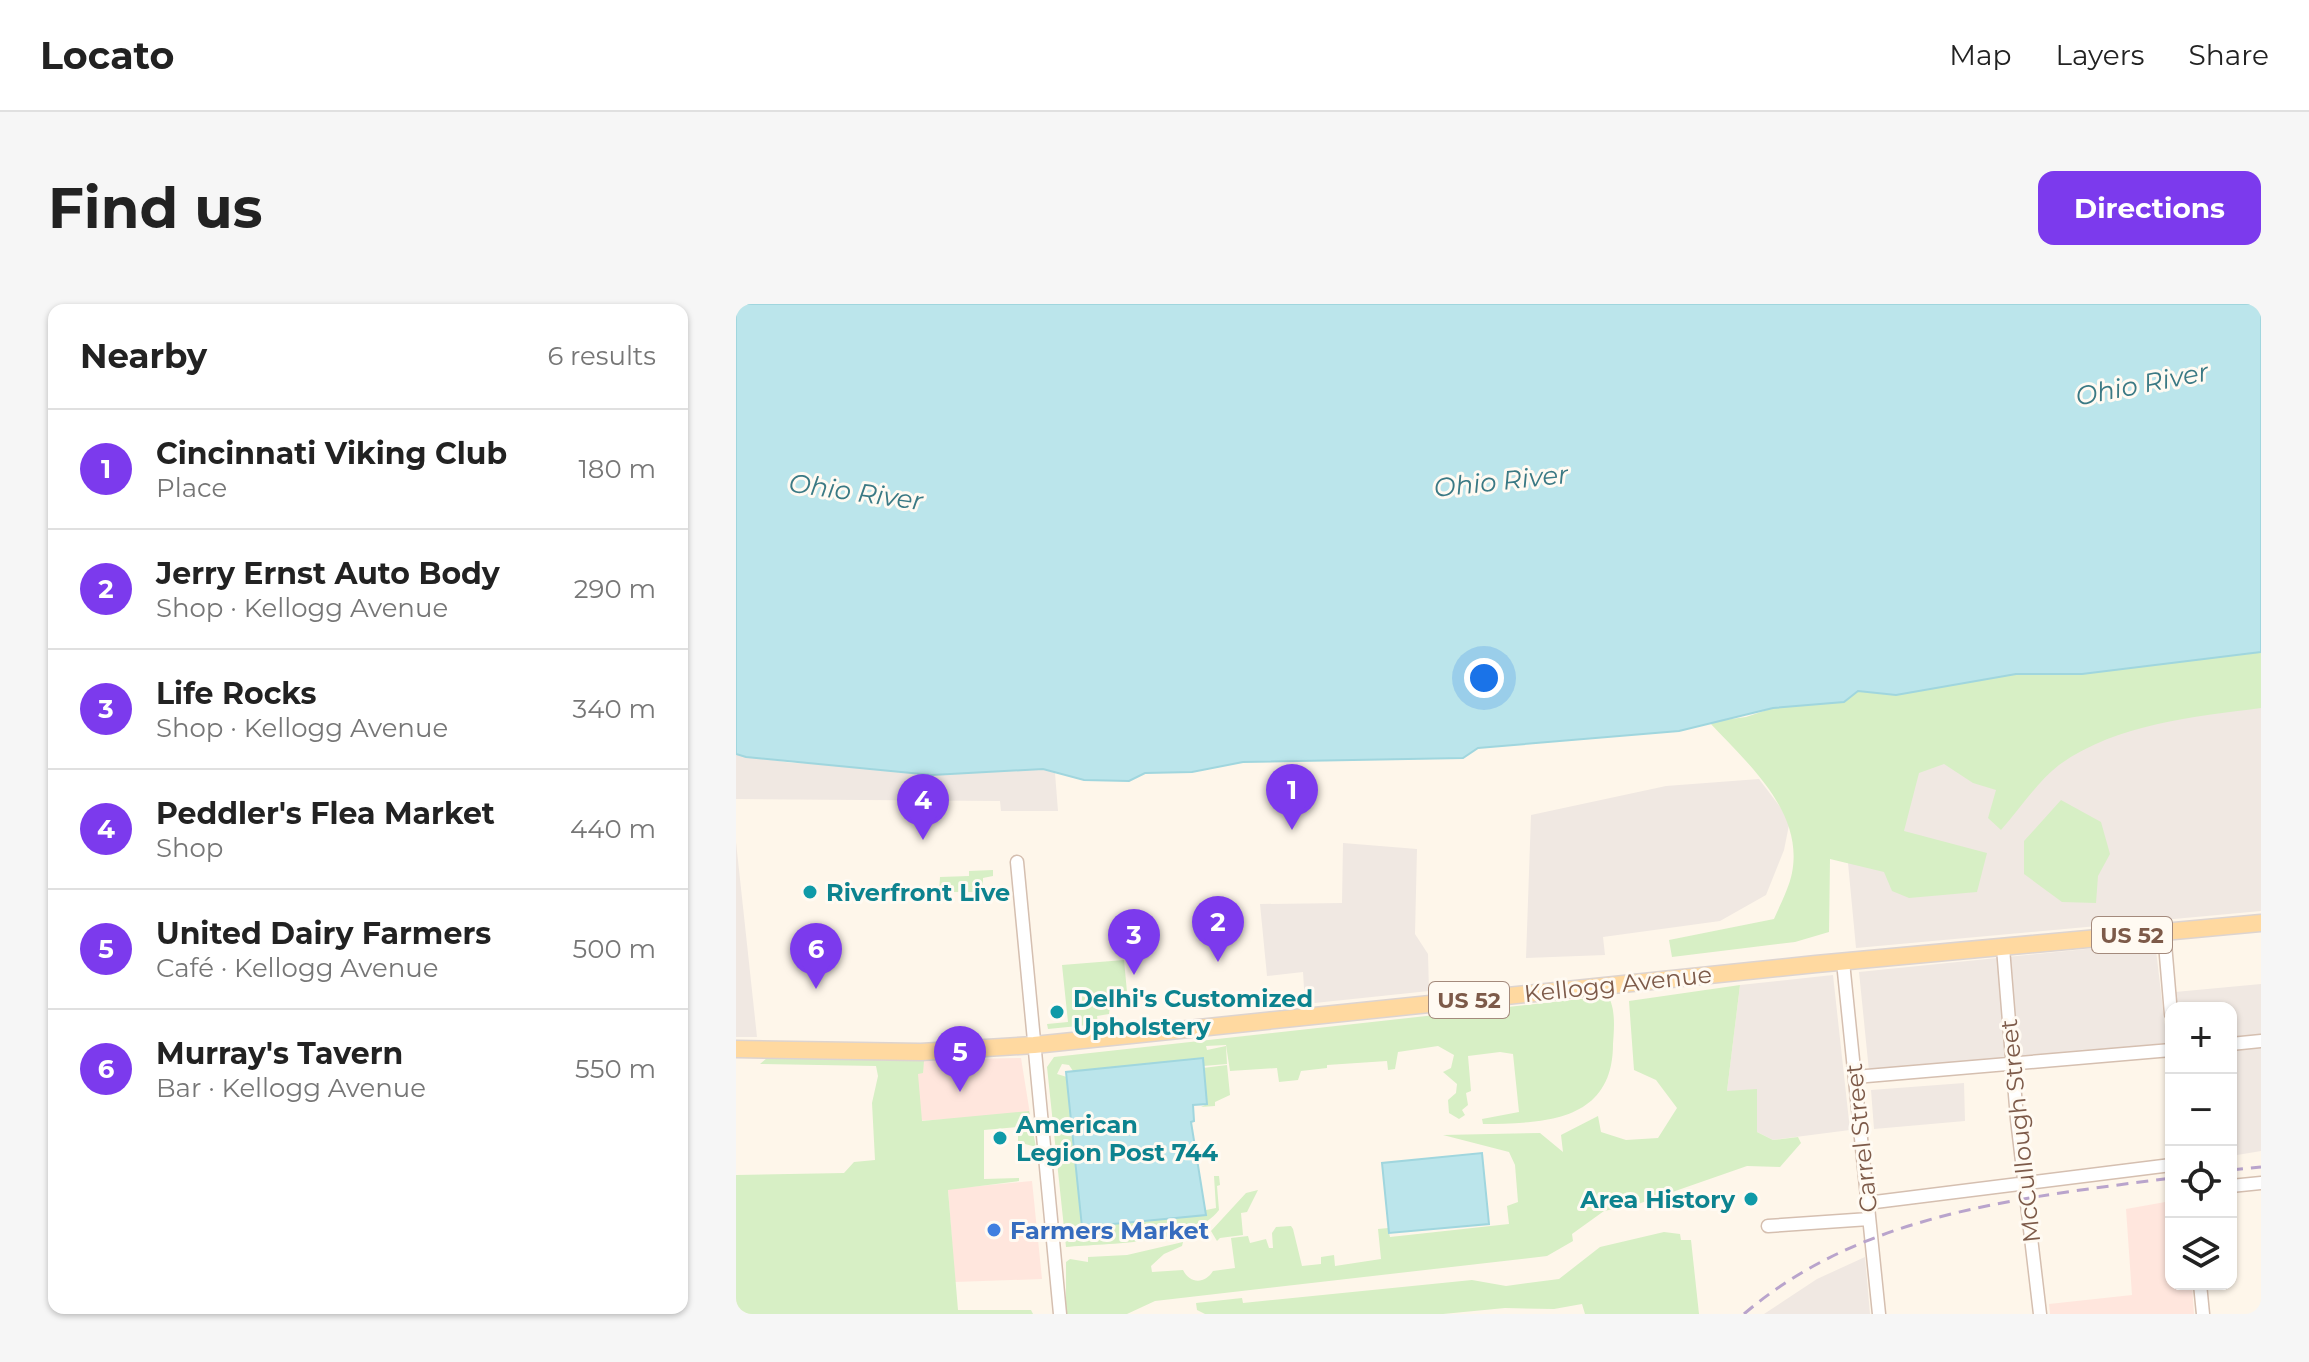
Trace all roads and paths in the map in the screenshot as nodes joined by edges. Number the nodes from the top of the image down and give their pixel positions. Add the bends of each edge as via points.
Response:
1 (1017, 862) dead end
2 (2261, 923) edge
3 (2164, 932) junction
4 (2003, 948) junction
5 (1843, 962) junction
6 (2170, 1002) edge
7 (2261, 1041) edge
8 (2237, 1043) edge
9 (1034, 1045) junction
10 (736, 1049) edge
11 (2165, 1051) edge
12 (2013, 1064) junction
13 (1855, 1077) junction
14 (2165, 1166) edge
15 (2025, 1183) junction
16 (2261, 1183) edge
17 (2237, 1185) edge
18 (1867, 1203) junction
19 (1869, 1219) junction
20 (1768, 1226) dead end
21 (2201, 1290) edge
22 (1060, 1314) edge
23 (1879, 1314) edge
24 (2040, 1314) edge
25 (2203, 1314) edge

1 - 9 street
2 - 3 main road, Kellogg Avenue / US 52
3 - 4 main road, Kellogg Avenue / US 52
3 - 6 street
4 - 5 main road, Kellogg Avenue / US 52
4 - 12 street, McCullough Street
5 - 9 main road, Kellogg Avenue / US 52
5 - 13 street, Carrel Street
7 - 8 street
9 - 10 main road, Kellogg Avenue / US 52 via 921,1052
9 - 22 street
11 - 12 street
12 - 13 street
12 - 15 street, McCullough Street
13 - 18 street, Carrel Street
14 - 15 street
15 - 18 street
15 - 24 street, McCullough Street
16 - 17 street
18 - 19 street, Carrel Street
19 - 20 street
19 - 23 street, Carrel Street
21 - 25 street

